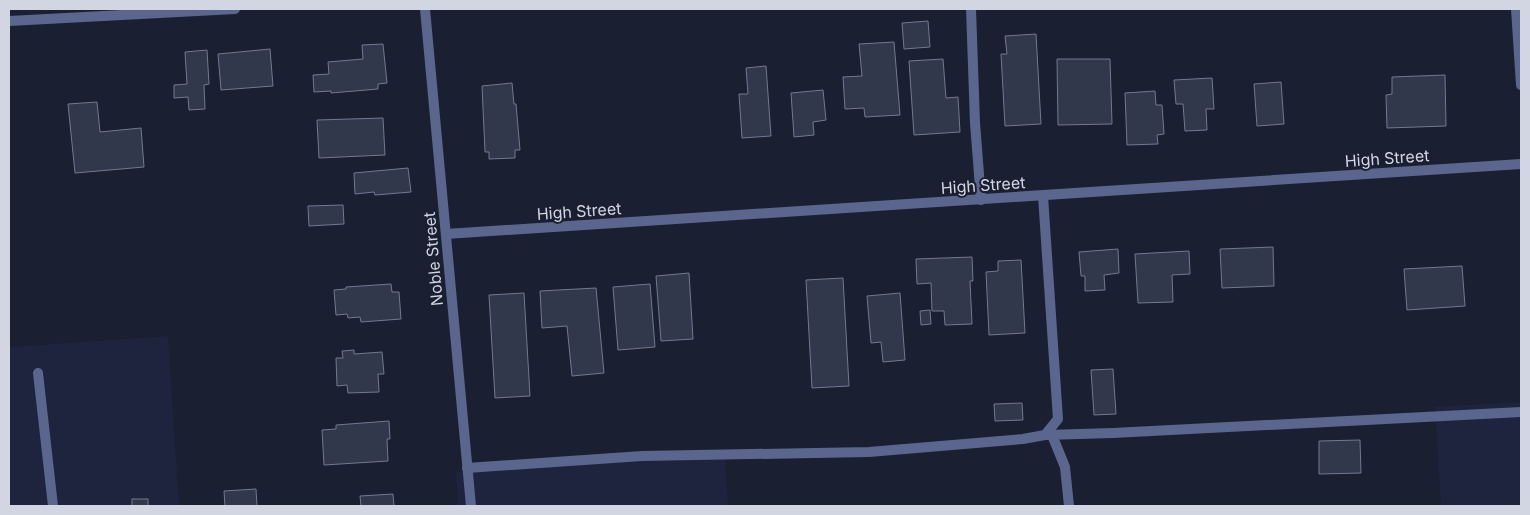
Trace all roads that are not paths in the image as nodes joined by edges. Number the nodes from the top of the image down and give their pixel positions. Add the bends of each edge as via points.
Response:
1 (235, 9) edge
2 (425, 9) edge
3 (971, 9) edge
4 (1516, 9) edge
5 (9, 21) edge
6 (1520, 51) edge
7 (1521, 85) edge
8 (1521, 164) edge
9 (1043, 196) junction
10 (981, 200) junction
11 (446, 234) junction
12 (38, 373) dead end
13 (1521, 412) edge
14 (1048, 435) junction
15 (467, 468) junction
16 (53, 506) edge
17 (471, 506) edge
18 (1069, 506) edge

1 - 5 street
2 - 11 street, Noble Street
3 - 10 street
4 - 6 street
6 - 7 street
8 - 9 street, High Street
9 - 10 street, High Street
9 - 14 street via 1058,419
10 - 11 street, High Street
11 - 15 street, Noble Street
12 - 16 street
13 - 14 street
14 - 15 street via 868,452 642,456
14 - 18 street via 1065,467
15 - 17 street, Noble Street

